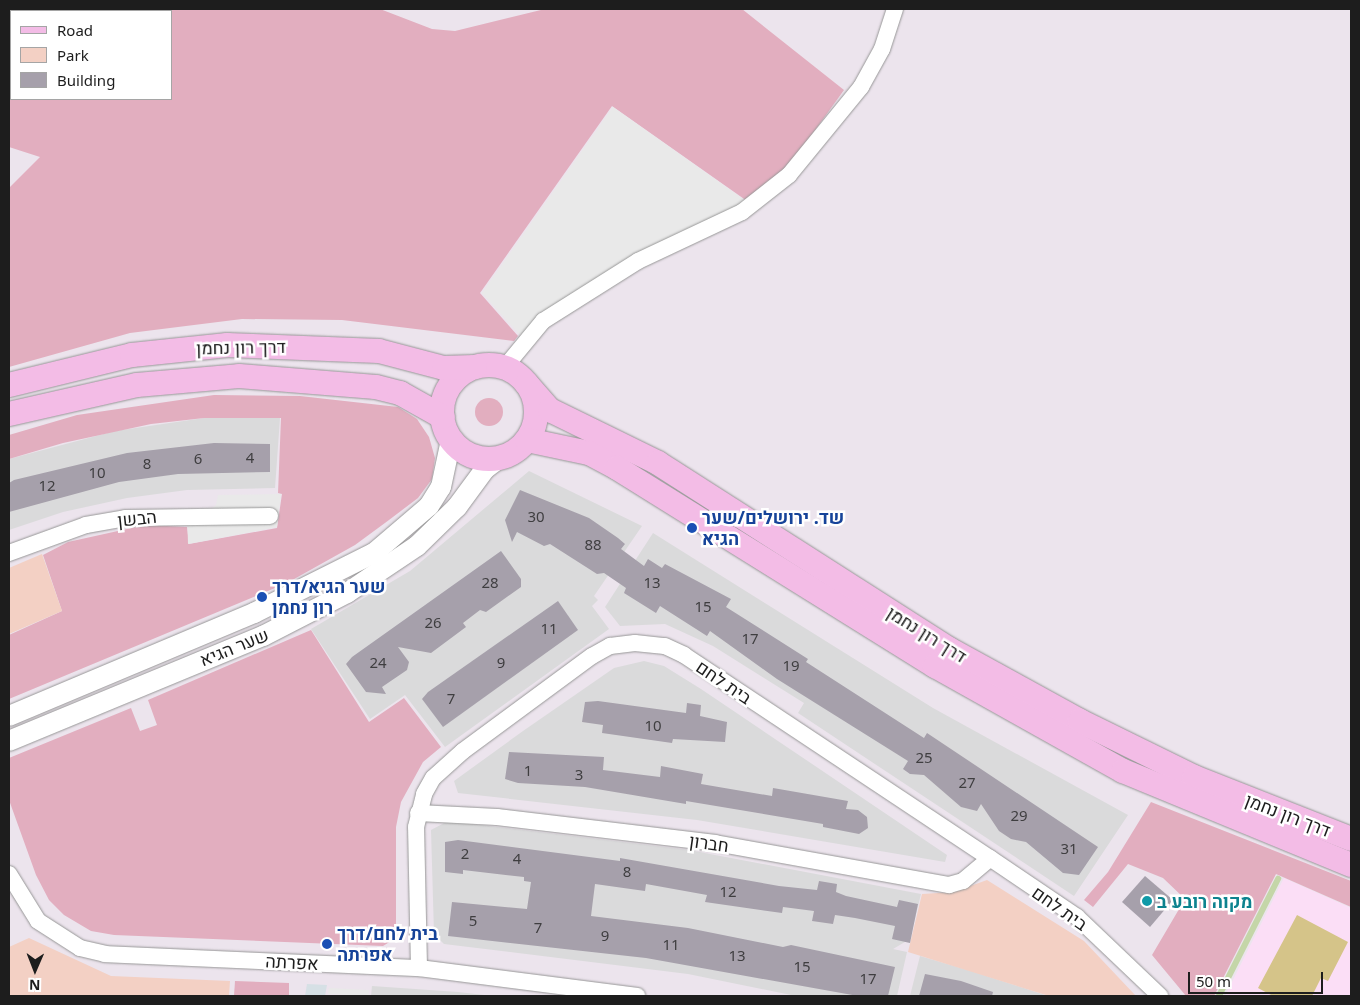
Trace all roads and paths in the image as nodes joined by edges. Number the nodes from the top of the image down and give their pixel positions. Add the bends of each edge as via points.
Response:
1 (895, 9) edge
2 (475, 367) junction
3 (505, 367) junction
4 (527, 384) junction
5 (9, 385) edge
6 (9, 414) edge
7 (442, 417) junction
8 (451, 440) junction
9 (527, 440) junction
10 (501, 457) junction
11 (270, 516) dead end
12 (9, 553) edge
13 (9, 716) edge
14 (9, 741) edge
15 (418, 813) junction
16 (1351, 839) edge
17 (990, 858) junction
18 (1351, 865) edge
19 (9, 874) edge
20 (419, 968) junction
21 (556, 990) edge
22 (637, 996) edge
23 (1160, 996) edge

1 - 3 street via 882,49 861,87 789,175 742,212 638,261 543,321
2 - 3 main road
2 - 5 main road, דרך רון נחמן via 436,367 379,352 227,345 132,355
2 - 7 main road via 453,382 442,405
3 - 4 main road
4 - 9 main road via 536,415
4 - 16 main road, דרך רון נחמן via 550,410 658,463 949,649 1071,716 1194,777
6 - 7 main road, דרך רון נחמן via 137,384 239,376 376,388 400,393
7 - 8 main road
8 - 10 main road via 469,454
8 - 13 street, שער הגיא via 441,487 429,506 374,553 254,613
9 - 10 main road
9 - 18 main road, דרך רון נחמן via 589,453 617,468 935,666 1094,756 1175,795
10 - 14 street, שער הגיא via 485,469 457,507 418,546 347,593 263,636
11 - 12 street, הבשן via 125,518 86,525
15 - 17 street, חברון via 497,817 696,841 949,885 963,881
15 - 17 street, בית לחם via 434,778 463,751 592,656 610,646 635,643 665,646 684,655
15 - 20 street, בית לחם
17 - 23 street, בית לחם via 1077,917
19 - 20 street, אפרתה via 38,920 80,948 106,954
20 - 21 street, אפרתה via 507,978
21 - 22 street, אפרתה

